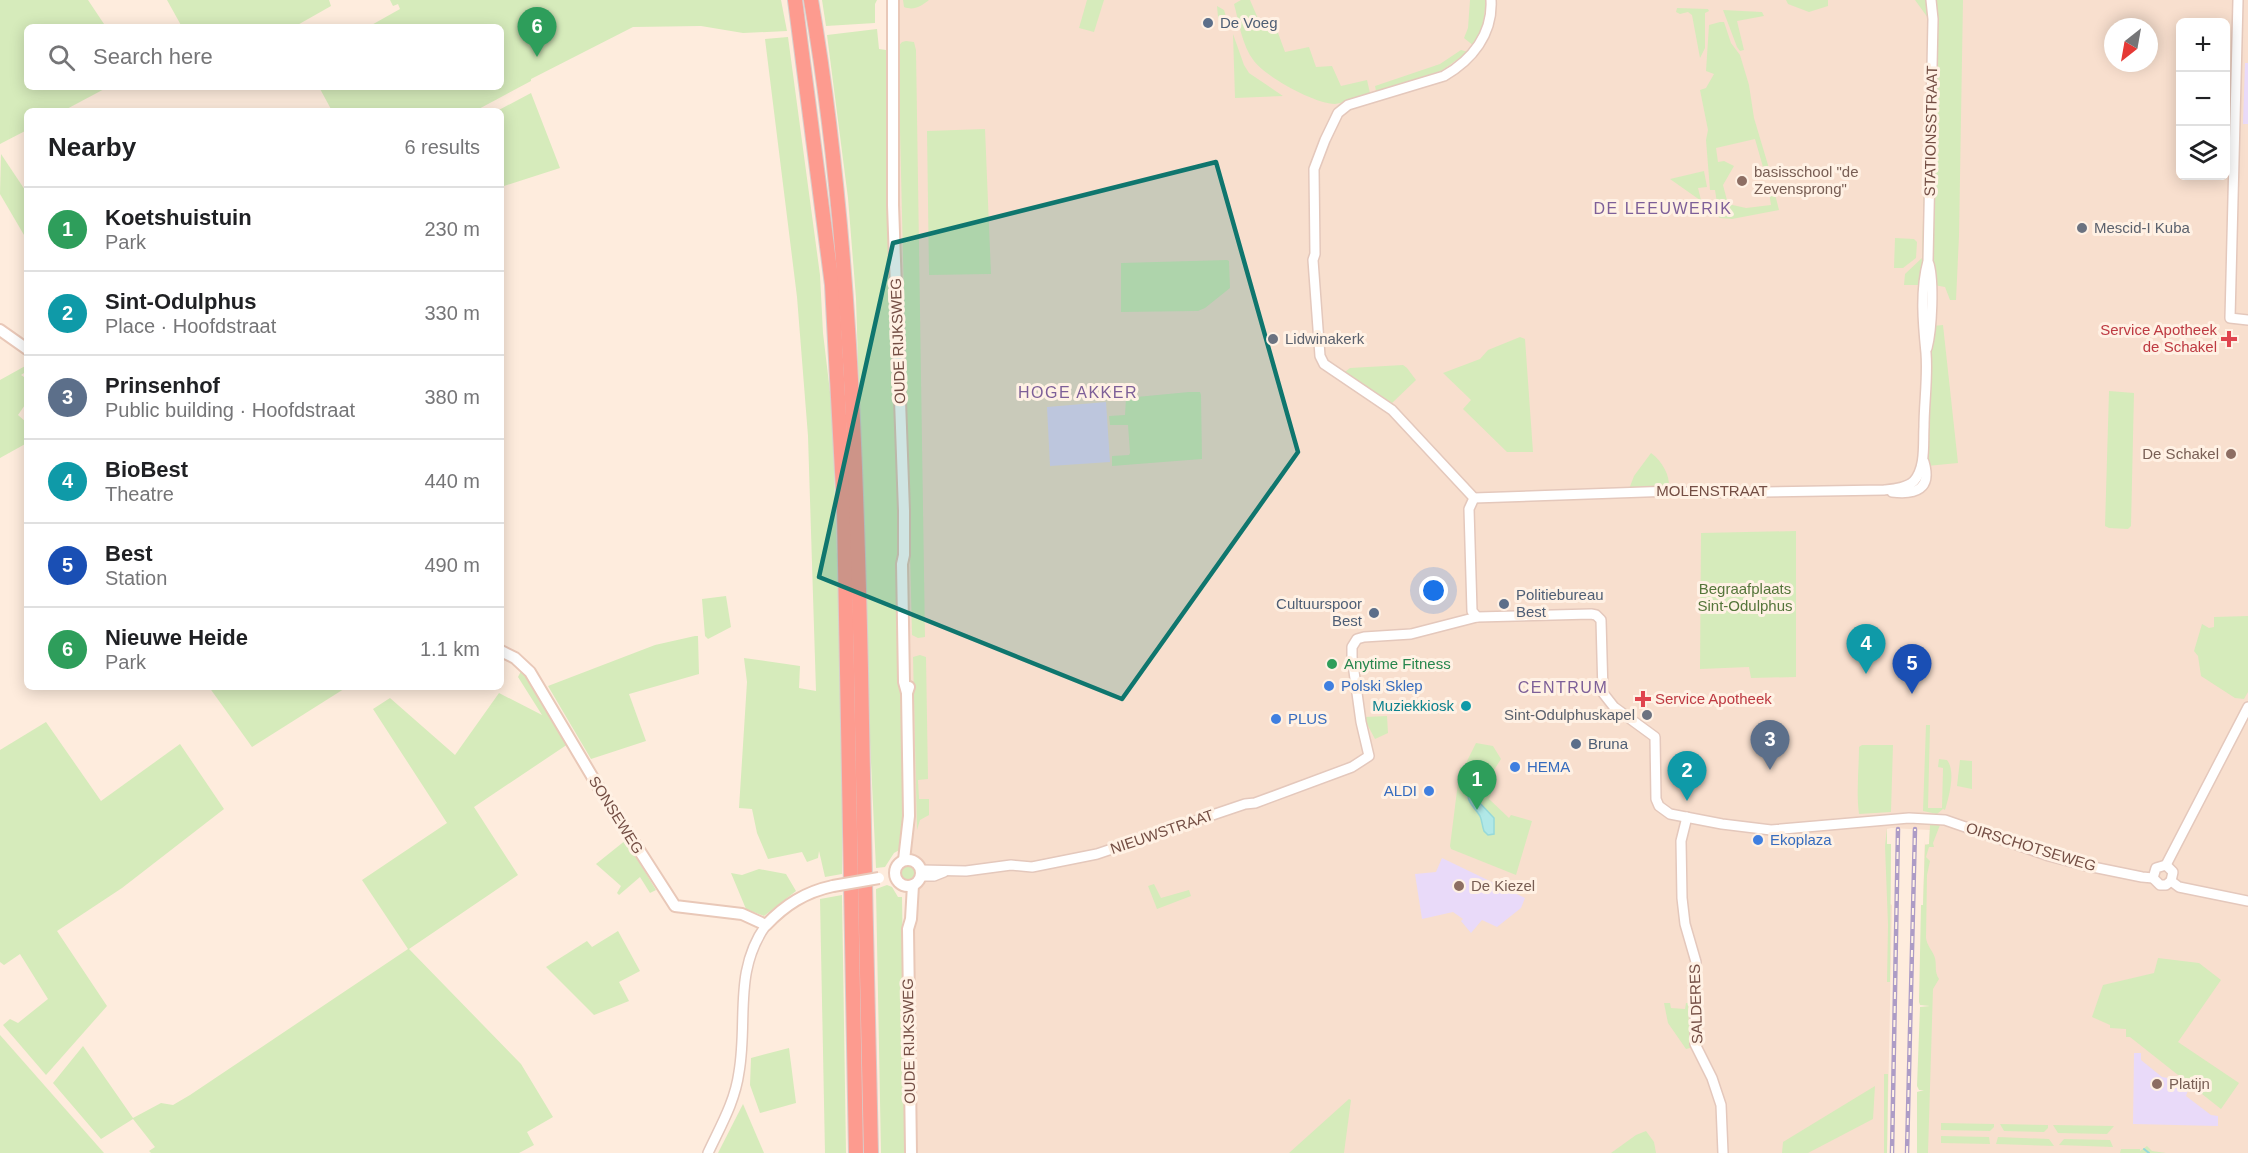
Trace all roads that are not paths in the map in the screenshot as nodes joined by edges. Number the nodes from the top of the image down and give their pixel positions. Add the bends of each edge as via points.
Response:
1 (786, 0) edge
2 (795, 0) edge
3 (811, 0) edge
4 (887, 0) edge
5 (893, 0) edge
6 (1491, 0) edge
7 (1931, 0) edge
8 (2238, 0) edge
9 (805, 68) junction
10 (892, 126) junction
11 (2248, 320) edge
12 (0, 330) edge
13 (24, 347) edge
14 (1884, 490) joint
15 (1474, 498) junction
16 (1477, 617) junction
17 (504, 652) edge
18 (2248, 707) edge
19 (1687, 817) junction
20 (2166, 865) junction
21 (915, 867) junction
22 (2153, 878) junction
23 (894, 879) junction
24 (2171, 882) junction
25 (2248, 901) edge
26 (766, 926) junction
27 (708, 1153) edge
28 (856, 1153) edge
29 (871, 1153) edge
30 (911, 1153) edge
31 (1724, 1153) edge

1 - 9 highway
2 - 9 highway
3 - 29 highway via 845,285 857,508
4 - 10 main road, OUDE RIJKSWEG
5 - 10 main road, OUDE RIJKSWEG
6 - 15 street via 1486,32 1472,54 1444,76 1357,104 1341,116 1317,158 1312,178 1318,342 1324,364 1392,410
7 - 14 street, STATIONSSTRAAT via 1931,316 1926,353 1926,478 1917,491 1909,494
8 - 11 street via 2229,318
9 - 28 highway via 832,285 844,509
10 - 21 main road, OUDE RIJKSWEG via 904,555 908,564 909,816
12 - 13 main road
14 - 15 street, MOLENSTRAAT via 1673,491
15 - 16 street via 1469,509 1472,611
16 - 19 street via 1599,617 1603,693 1614,707 1654,737 1656,799 1670,814
16 - 21 street, NIEUWSTRAAT via 1411,634 1364,637 1354,642 1351,652 1369,756 1352,767 1102,853 1032,867 1011,865 966,871
17 - 26 main road, SONSEWEG via 530,672 671,903 679,908 742,914
18 - 20 street
19 - 22 street, OIRSCHOTSEWEG via 1771,830 1881,820 1945,820 2049,856
19 - 31 street, SALDERES via 1681,841 1684,924 1696,962 1695,1044 1721,1105
20 - 22 street via 2156,868
20 - 24 street via 2173,872
21 - 23 main road
21 - 23 main road via 897,866
22 - 24 street via 2160,885
23 - 26 main road, bridge via 810,892 780,911
23 - 30 main road, OUDE RIJKSWEG via 908,929
24 - 25 street
26 - 27 street via 752,948 744,976 735,1095

